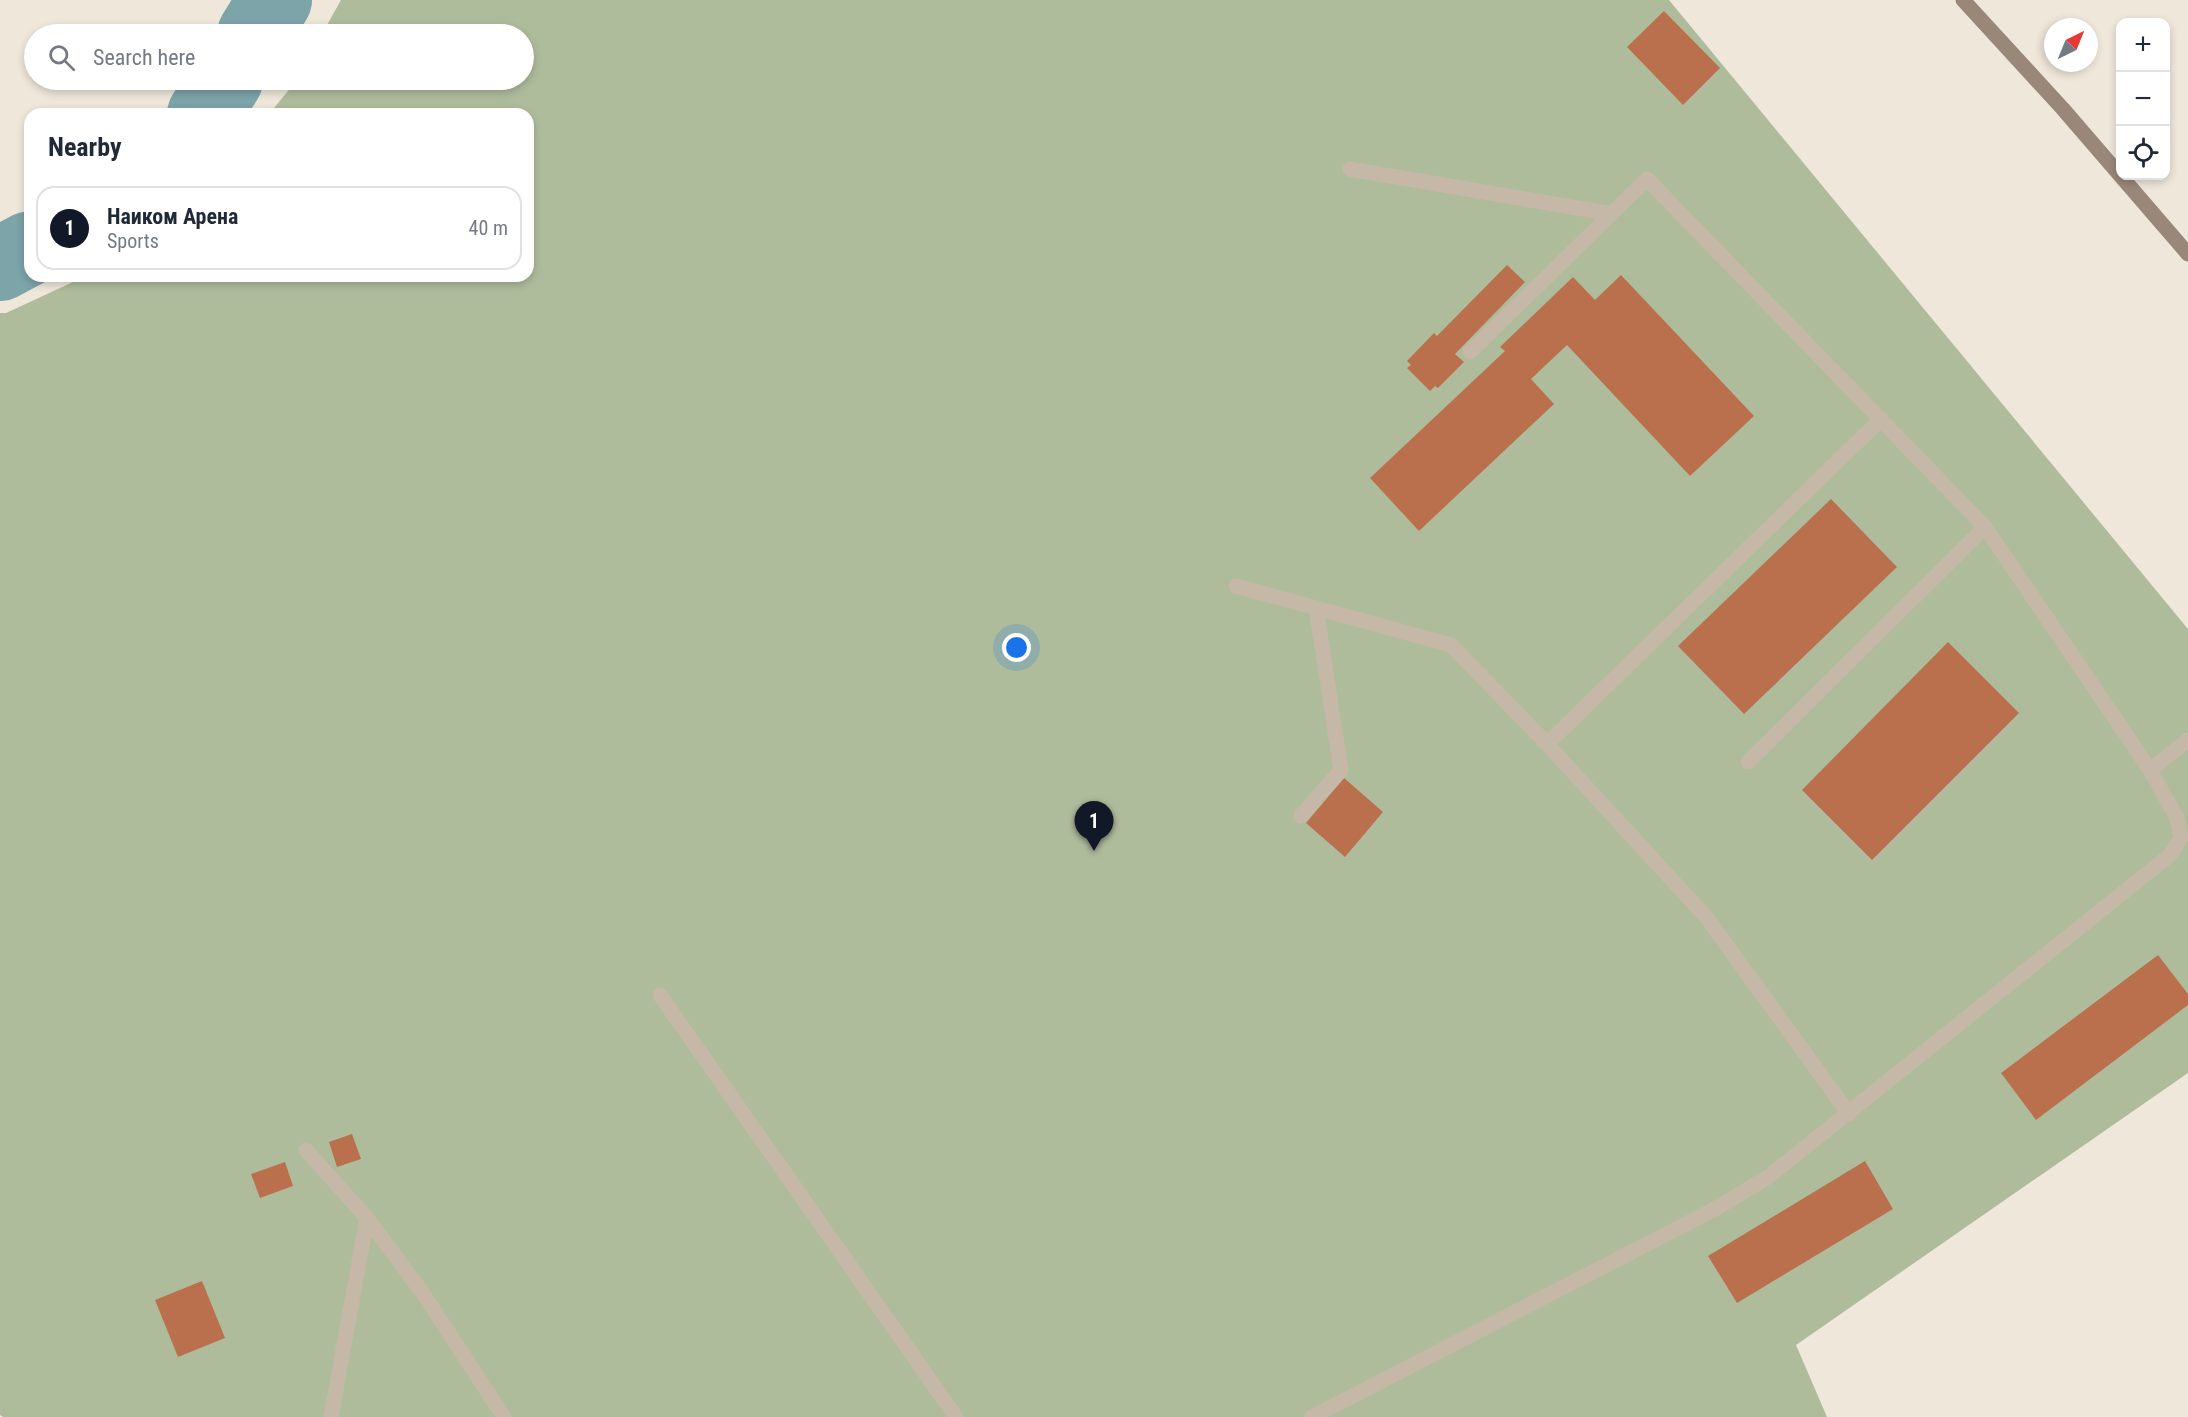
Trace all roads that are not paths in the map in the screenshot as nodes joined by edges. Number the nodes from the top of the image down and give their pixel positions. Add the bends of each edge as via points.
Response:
1 (1963, 0) edge
2 (1350, 169) dead end
3 (1612, 214) junction
4 (2188, 254) edge
5 (1470, 352) dead end
6 (1881, 419) junction
7 (1985, 527) junction
8 (1236, 586) dead end
9 (1316, 608) junction
10 (2188, 740) edge
11 (1547, 744) junction
12 (1749, 762) dead end
13 (2150, 770) junction
14 (1301, 816) dead end
15 (660, 995) dead end
16 (1848, 1114) junction
17 (306, 1150) dead end
18 (367, 1218) junction
19 (331, 1417) edge
20 (504, 1417) edge
21 (956, 1417) edge
22 (1312, 1417) edge

1 - 4 street
2 - 3 lane
3 - 5 lane
3 - 6 lane via 1647,179
6 - 7 lane
6 - 11 lane
7 - 12 lane
7 - 13 lane
8 - 9 lane
9 - 11 lane via 1451,645
9 - 14 lane via 1341,770
10 - 13 lane
11 - 16 lane via 1707,918
13 - 16 lane via 2177,818 2181,838 2169,855
15 - 21 lane
16 - 22 lane via 1768,1177 1713,1210
17 - 18 lane
18 - 19 lane
18 - 20 lane via 422,1292

